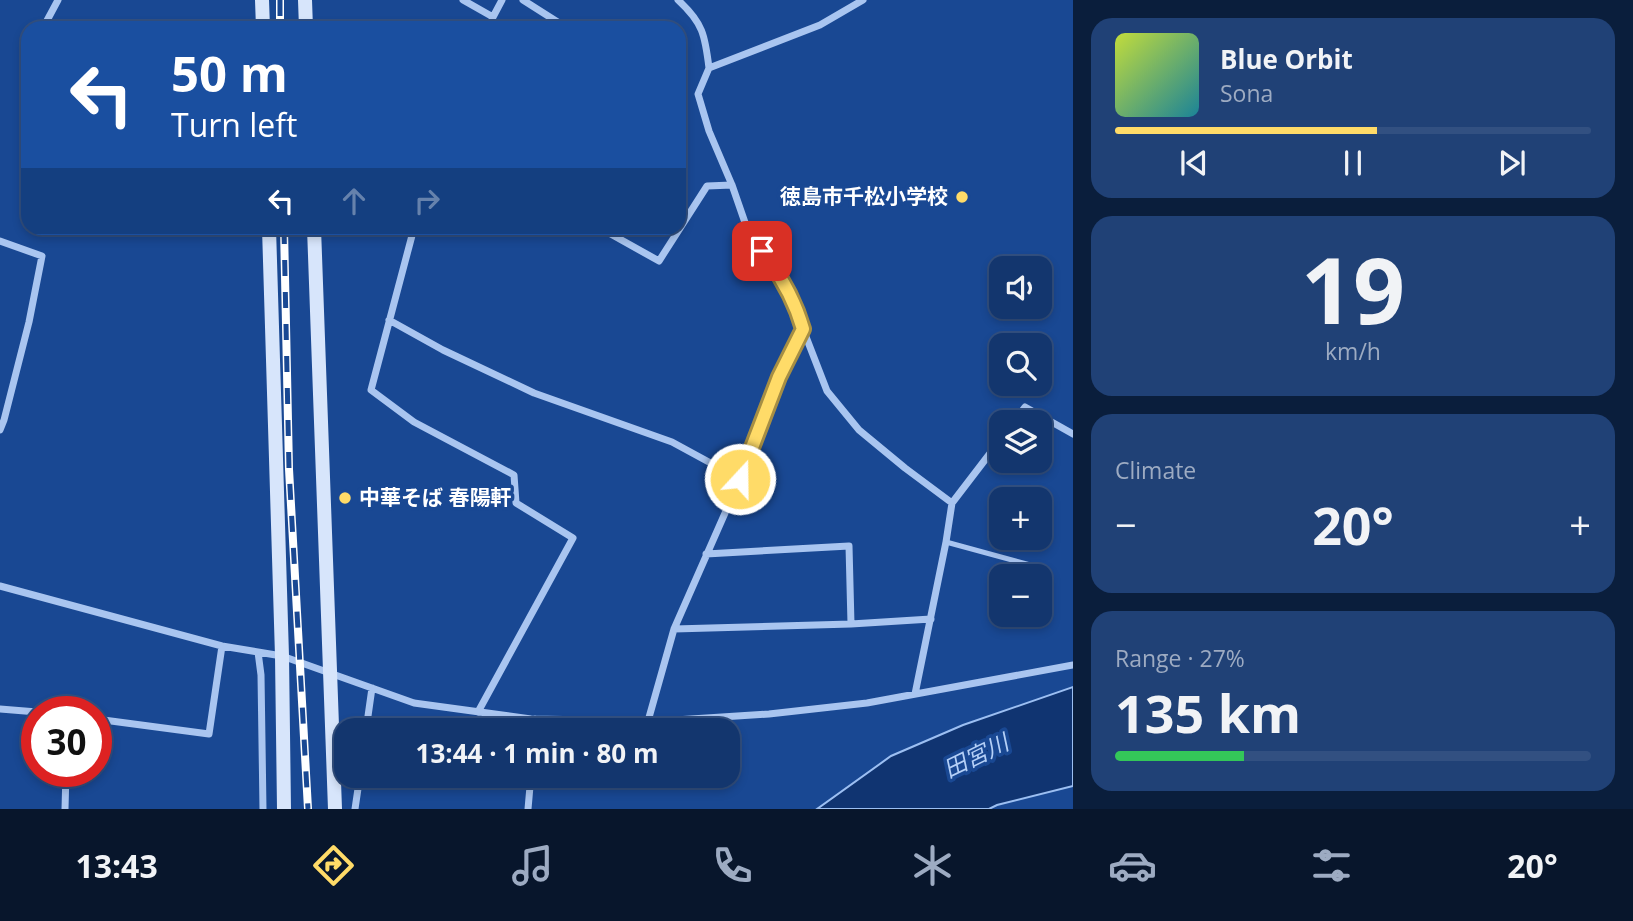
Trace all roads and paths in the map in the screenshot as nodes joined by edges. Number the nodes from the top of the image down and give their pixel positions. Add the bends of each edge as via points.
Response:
1 (58, 0) edge
2 (262, 0) edge
3 (305, 0) edge
4 (463, 0) edge
5 (502, 0) edge
6 (523, 0) edge
7 (678, 0) edge
8 (863, 0) edge
9 (493, 17) junction
10 (47, 21) edge
11 (263, 21) edge
12 (306, 21) edge
13 (492, 21) edge
14 (556, 21) edge
15 (709, 68) junction
16 (732, 185) junction
17 (686, 219) edge
18 (269, 235) edge
19 (314, 235) edge
20 (412, 235) edge
21 (613, 235) edge
22 (676, 235) edge
23 (0, 241) edge
24 (389, 320) junction
25 (803, 329) junction
26 (1052, 422) edge
27 (0, 430) edge
28 (1073, 434) edge
29 (989, 455) edge
30 (740, 479) junction
31 (952, 503) junction
32 (946, 542) junction
33 (706, 554) junction
34 (1027, 564) edge
35 (0, 586) edge
36 (931, 619) junction
37 (851, 624) junction
38 (674, 629) junction
39 (222, 646) junction
40 (258, 652) junction
41 (282, 656) junction
42 (1073, 665) edge
43 (331, 674) junction
44 (372, 688) junction
45 (915, 694) junction
46 (0, 709) edge
47 (21, 711) edge
48 (478, 712) junction
49 (368, 718) edge
50 (528, 718) edge
51 (649, 718) edge
52 (708, 718) edge
53 (112, 721) edge
54 (66, 787) edge
55 (358, 788) edge
56 (530, 788) edge
57 (65, 809) edge
58 (263, 809) edge
59 (284, 809) edge
60 (335, 809) edge
61 (355, 809) edge
62 (528, 809) edge

1 - 10 street
2 - 11 street
3 - 12 street
4 - 9 street
5 - 9 street
6 - 14 street
7 - 15 street via 694,15 706,40
8 - 15 street via 820,25
9 - 13 street
15 - 16 street via 698,94
16 - 17 street via 707,186
16 - 25 street via 750,237 773,265
18 - 41 street
19 - 43 street
20 - 24 street
21 - 22 street via 659,261
23 - 27 street via 42,256
24 - 30 street via 534,393 672,442
24 - 48 street via 370,390 414,422 514,475 516,503 573,538
25 - 30 street via 779,377
25 - 31 street via 827,391 859,430
26 - 28 street
29 - 31 street
30 - 33 street
31 - 32 street
32 - 34 lane
32 - 36 street
33 - 37 street via 849,546
33 - 38 street
35 - 39 street
36 - 37 street
36 - 45 street
37 - 38 street
38 - 51 street
39 - 40 street
39 - 53 street via 209,734
40 - 41 street
40 - 58 street
41 - 43 street
41 - 59 street
42 - 45 street
43 - 44 street
43 - 60 street
44 - 48 street via 414,703
44 - 49 street
45 - 52 street via 867,704
46 - 47 street
48 - 50 street
54 - 57 street
55 - 61 street
56 - 62 street

